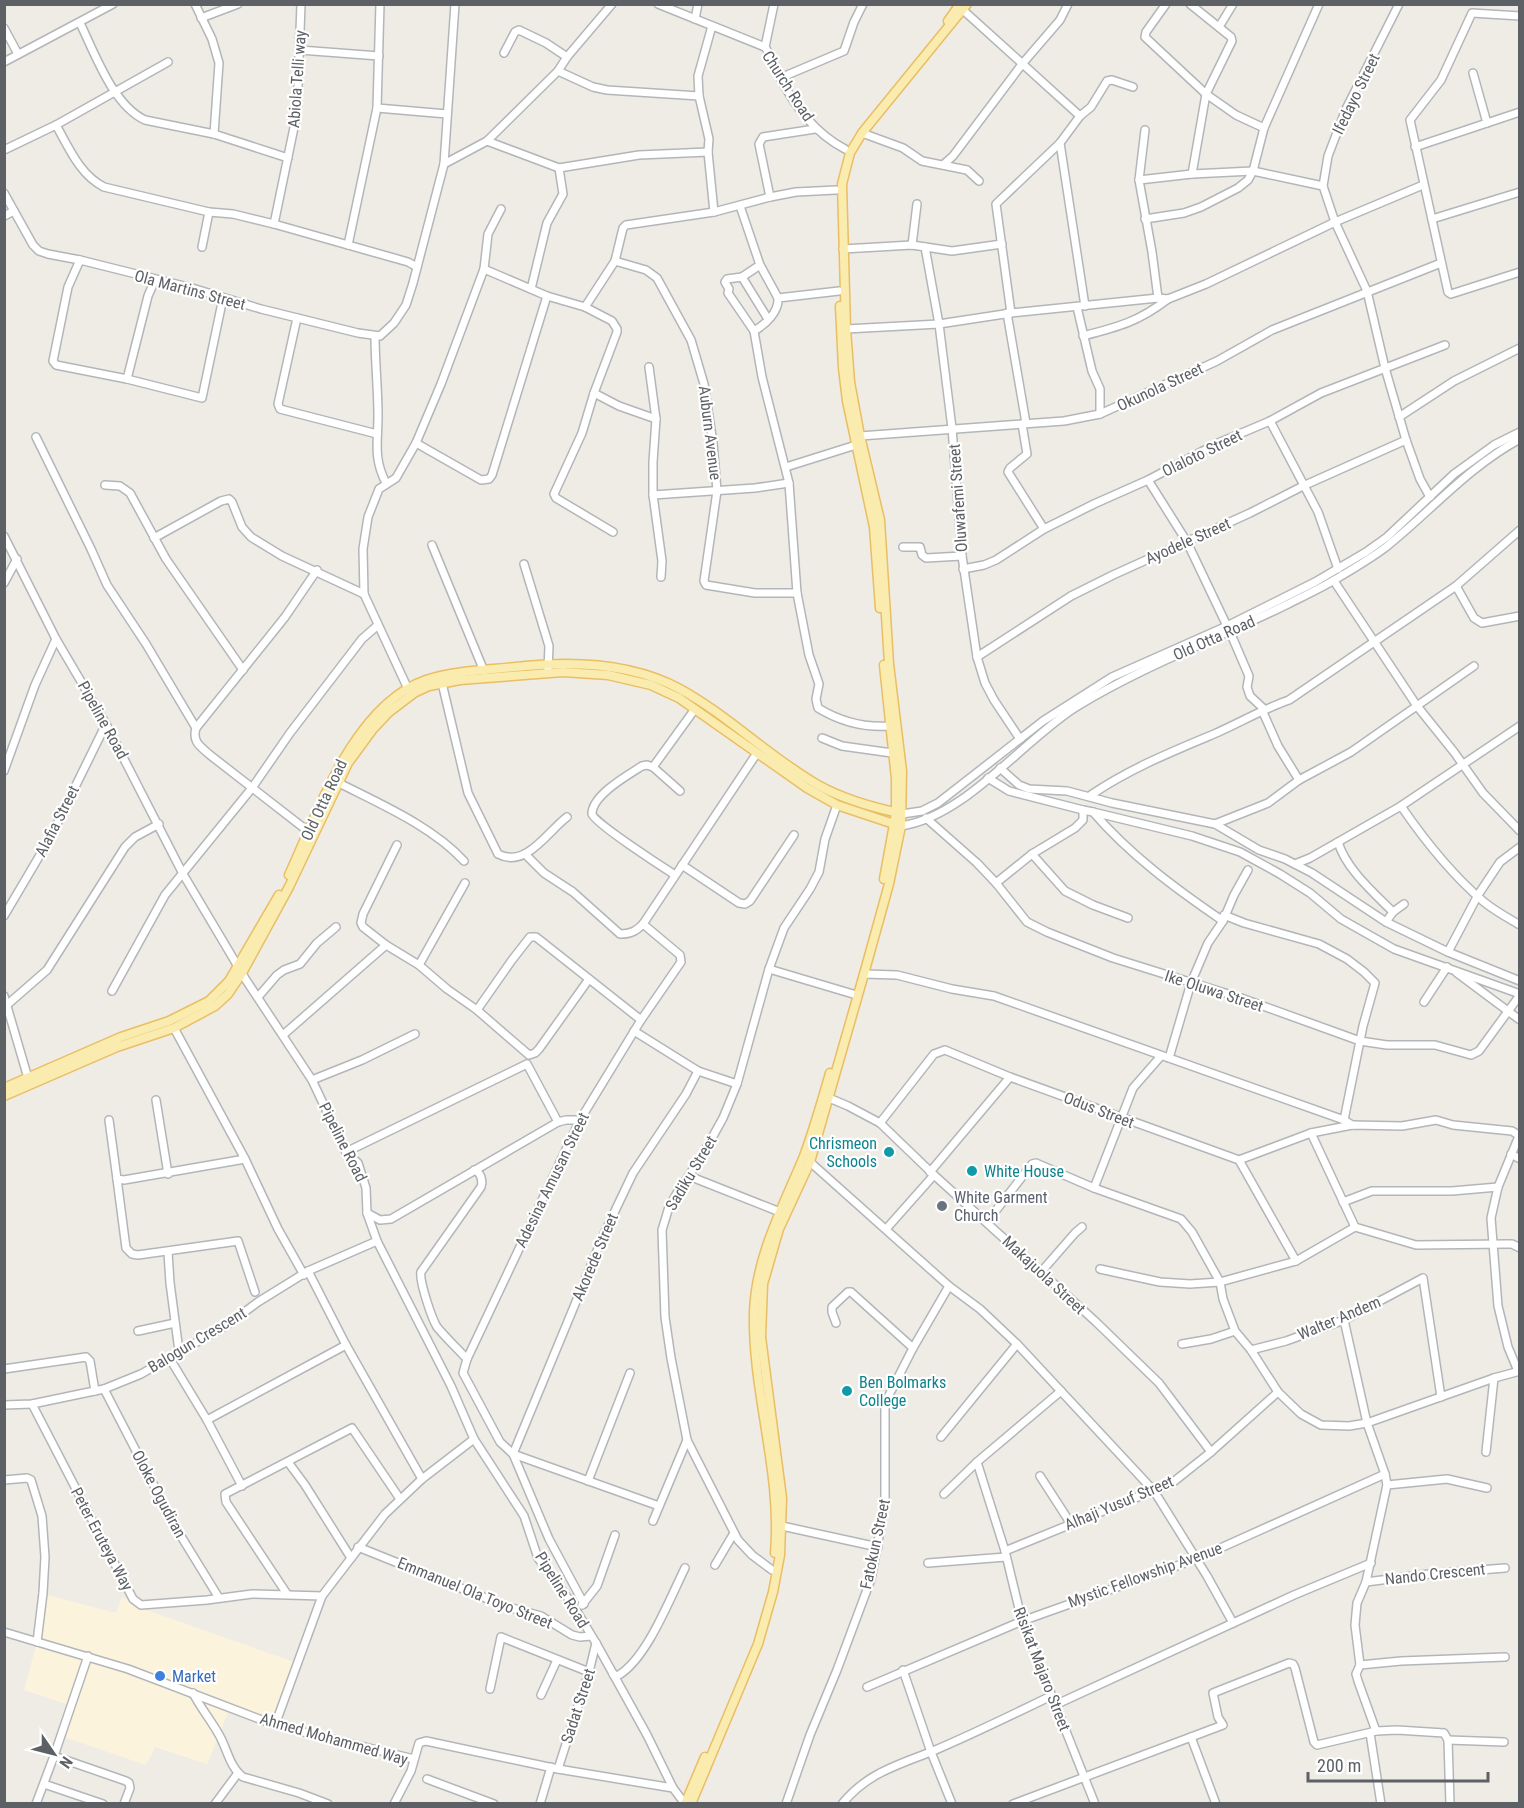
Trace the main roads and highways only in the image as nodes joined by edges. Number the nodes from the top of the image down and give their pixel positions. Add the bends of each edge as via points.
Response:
1 (963, 6) edge
2 (885, 100) junction
3 (869, 489) junction
4 (549, 668) junction
5 (899, 814) junction
6 (897, 825) junction
7 (240, 970) junction
8 (4, 1088) edge
9 (4, 1096) edge
10 (767, 1253) junction
11 (767, 1410) junction
12 (686, 1803) edge

1 - 2 main road
2 - 3 main road via 850,153 842,184 850,382
2 - 3 main road via 845,149 836,190 843,368 856,446
3 - 5 main road via 882,538
4 - 5 main road, Old Otta Road via 587,665 624,670 671,684 816,783 866,806
4 - 6 main road, Old Otta Road via 658,687 798,783 837,805
4 - 7 main road, Old Otta Road via 442,683 414,693 389,712 358,748 337,782 299,868
4 - 7 main road, Old Otta Road via 441,676 408,689 381,712 348,750 335,773 284,886
5 - 6 main road
6 - 10 main road via 853,994 805,1154
6 - 10 main road via 889,884 810,1162
7 - 8 main road, Old Otta Road via 199,1007
7 - 9 main road, Old Otta Road via 235,986 220,1001 174,1028 117,1047
10 - 11 main road via 756,1286 754,1311 755,1347
11 - 12 main road via 776,1497 772,1570 752,1644
11 - 12 main road via 780,1478 782,1526 773,1592 758,1644

